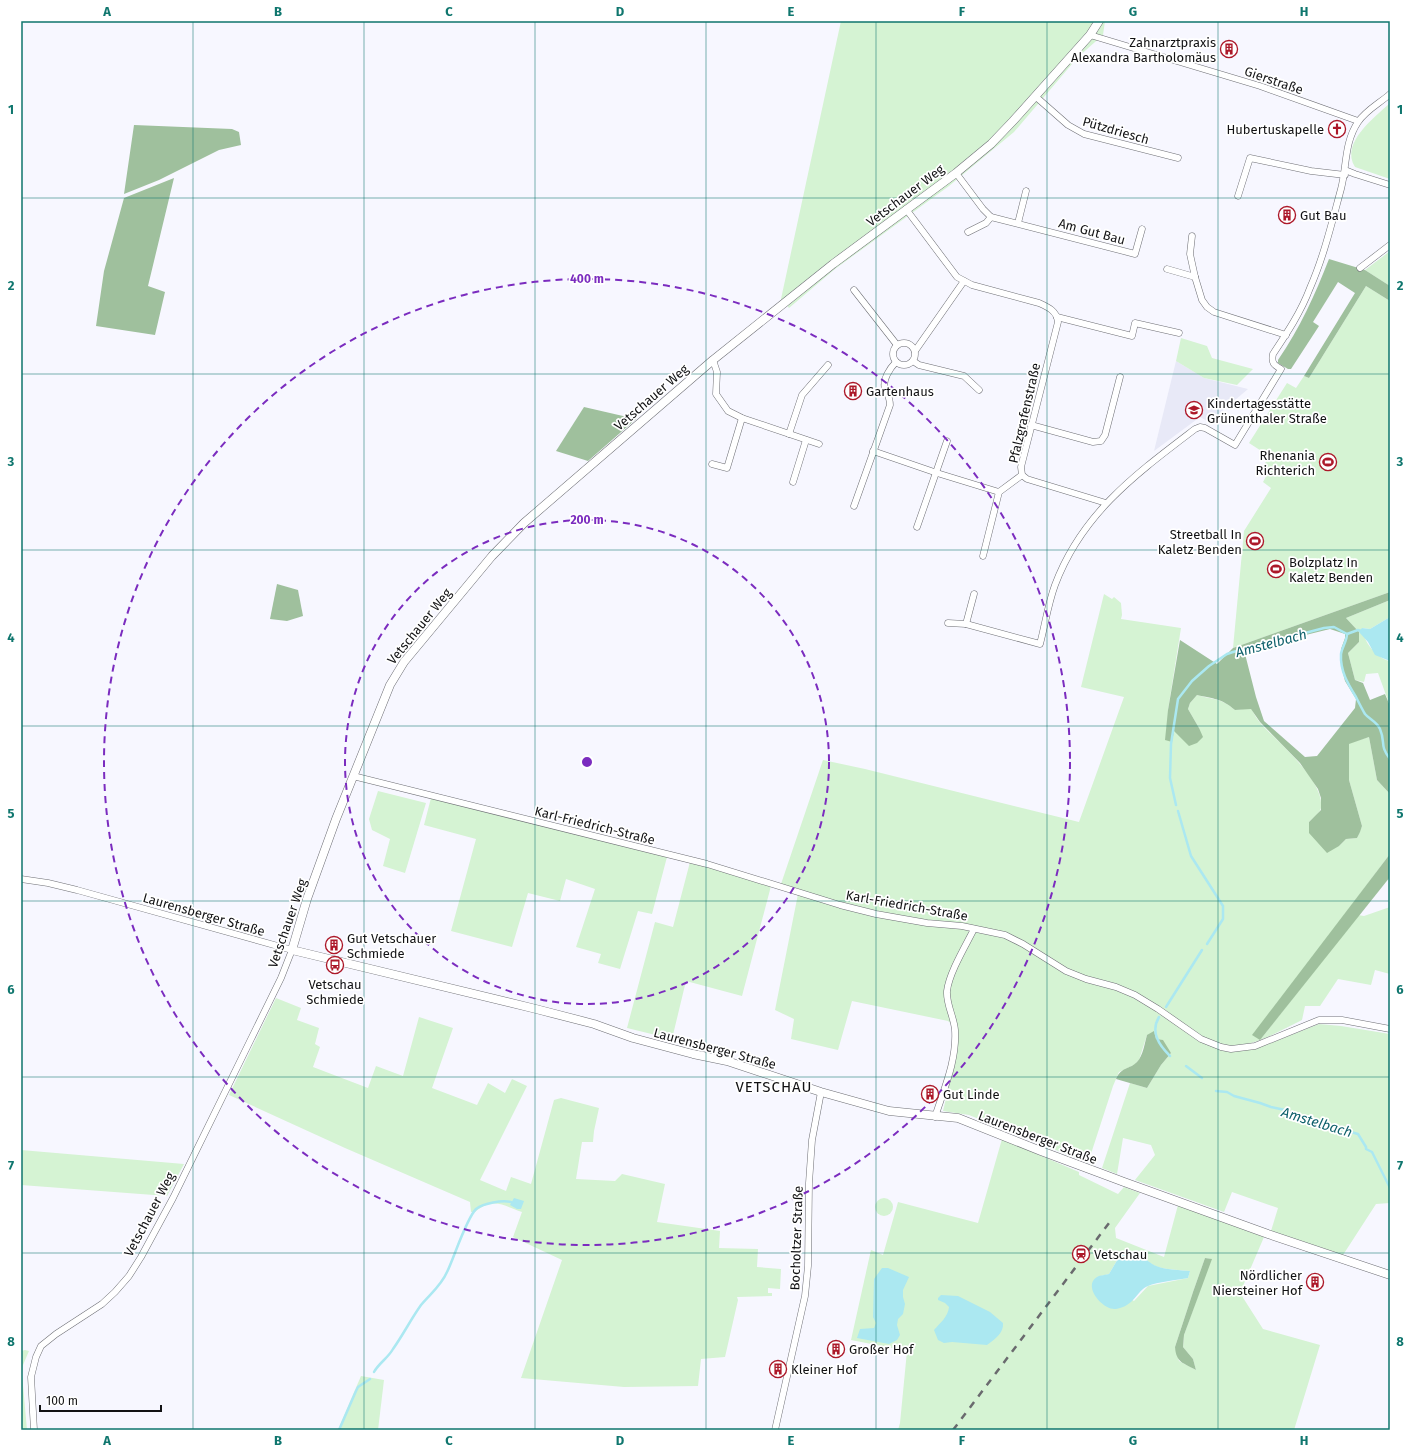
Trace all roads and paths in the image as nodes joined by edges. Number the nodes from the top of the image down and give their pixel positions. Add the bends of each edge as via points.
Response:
1 (1098, 21) edge
2 (1090, 35) junction
3 (1390, 94) edge
4 (1035, 96) junction
5 (1358, 121) junction
6 (1178, 158) dead end
7 (1345, 172) junction
8 (956, 173) junction
9 (1390, 185) edge
10 (1026, 191) dead end
11 (1238, 196) dead end
12 (906, 209) junction
13 (991, 217) junction
14 (1018, 223) junction
15 (1142, 229) dead end
16 (968, 232) dead end
17 (1192, 236) dead end
18 (1390, 245) edge
19 (1360, 268) dead end
20 (1167, 269) dead end
21 (1195, 277) junction
22 (964, 281) junction
23 (854, 290) dead end
24 (1057, 317) junction
25 (1179, 333) dead end
26 (1286, 335) junction
27 (897, 345) junction
28 (915, 350) junction
29 (713, 360) junction
30 (913, 361) junction
31 (896, 362) junction
32 (828, 365) dead end
33 (1120, 377) dead end
34 (979, 390) dead end
35 (742, 418) junction
36 (1031, 425) junction
37 (789, 434) junction
38 (806, 440) junction
39 (947, 441) dead end
40 (818, 444) dead end
41 (873, 451) junction
42 (712, 464) dead end
43 (937, 473) junction
44 (1022, 475) junction
45 (793, 482) dead end
46 (999, 492) junction
47 (1106, 503) junction
48 (854, 506) dead end
49 (917, 527) dead end
50 (983, 556) dead end
51 (974, 594) dead end
52 (948, 623) dead end
53 (966, 624) junction
54 (353, 776) junction
55 (21, 879) edge
56 (974, 929) junction
57 (292, 950) junction
58 (1390, 1029) edge
59 (821, 1092) junction
60 (935, 1117) junction
61 (1390, 1275) edge
62 (34, 1430) edge
63 (775, 1430) edge

1 - 2 street, Vetschauer Weg
2 - 4 street, Vetschauer Weg
2 - 5 street, Gierstraße via 1260,86
3 - 5 street
4 - 6 street, Pützdriesch via 1068,125 1084,134
4 - 8 street, Vetschauer Weg via 991,144
5 - 7 street via 1346,152
7 - 9 street
7 - 11 street via 1312,171 1250,158
7 - 26 street via 1330,230 1310,288
8 - 12 street, Vetschauer Weg
8 - 13 street
10 - 14 street
12 - 22 street via 957,277
12 - 29 street, Vetschauer Weg
13 - 14 street, Am Gut Bau
13 - 16 street via 986,224
14 - 15 street, Am Gut Bau via 1135,254
17 - 21 street via 1190,254
18 - 19 street
20 - 21 street
21 - 26 street via 1202,300 1214,312
22 - 24 street via 1046,306
22 - 28 street
23 - 27 street
24 - 25 street via 1132,336 1136,322
24 - 36 street, Pfalzgrafenstraße via 1058,322
26 - 47 street via 1271,360 1281,370 1234,445 1205,428 1195,429 1133,477
27 - 28 street via 908,344
27 - 31 street via 893,353
28 - 30 street
29 - 35 street via 717,372 716,394 728,411
29 - 54 street, Vetschauer Weg via 524,523 492,556 394,677
30 - 31 street via 905,366
30 - 34 street via 964,376
31 - 41 street via 890,367 884,383 890,405
32 - 37 street via 802,395
33 - 36 street via 1105,435 1101,441 1093,442
35 - 37 street
35 - 42 street via 727,468
36 - 44 street, Pfalzgrafenstraße via 1020,467
37 - 38 street
38 - 40 street
38 - 45 street
39 - 43 street
41 - 43 street
41 - 48 street
43 - 46 street
43 - 49 street
44 - 46 street
44 - 47 street, Pfalzgrafenstraße via 1027,479
46 - 50 street
47 - 53 street via 1083,531 1068,557 1051,597 1040,644
51 - 53 street
52 - 53 street
54 - 56 street, Karl-Friedrich-Straße via 707,864 876,914
54 - 57 street, Vetschauer Weg via 307,899
55 - 57 street, Laurensberger Straße via 77,890
56 - 58 street, Karl-Friedrich-Straße via 1010,938 1066,972 1135,995 1201,1039 1221,1047 1255,1046 1319,1020 1342,1020
56 - 60 street via 948,983 947,1000 955,1028 954,1050
57 - 59 street, Laurensberger Straße via 594,1024 633,1038 727,1061
57 - 62 street, Vetschauer Weg via 281,978 173,1198 141,1257 129,1276 111,1296 56,1334 42,1346 36,1357 31,1377
59 - 60 street, Laurensberger Straße via 889,1111
59 - 63 street, Bocholtzer Straße via 812,1140 805,1296
60 - 61 street, Laurensberger Straße via 958,1118 1041,1152

